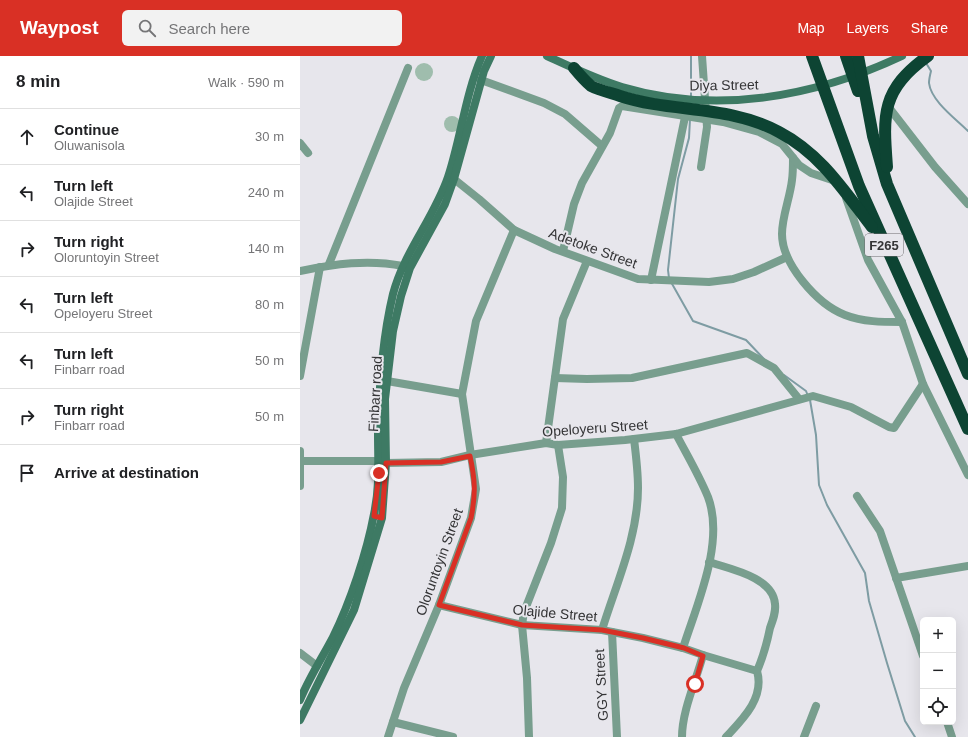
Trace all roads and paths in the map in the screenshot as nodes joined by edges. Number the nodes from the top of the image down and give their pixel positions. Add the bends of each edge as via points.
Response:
1 (482, 56) edge
2 (491, 56) edge
3 (702, 56) edge
4 (812, 56) edge
5 (846, 56) edge
6 (858, 56) edge
7 (902, 56) edge
8 (928, 56) edge
9 (552, 57) edge
10 (408, 68) dead end
11 (574, 68) joint
12 (480, 69) junction
13 (481, 80) junction
14 (592, 81) junction
15 (889, 100) junction
16 (687, 118) junction
17 (873, 136) junction
18 (300, 142) edge
19 (602, 146) junction
20 (308, 153) dead end
21 (793, 158) junction
22 (701, 167) dead end
23 (454, 179) junction
24 (840, 184) junction
25 (887, 184) junction
26 (968, 204) edge
27 (514, 230) junction
28 (882, 240) junction
29 (563, 251) junction
30 (787, 257) junction
31 (587, 261) junction
32 (328, 264) junction
33 (403, 266) junction
34 (320, 267) junction
35 (300, 271) edge
36 (651, 280) junction
37 (902, 322) junction
38 (968, 374) edge
39 (300, 376) edge
40 (555, 378) junction
41 (387, 381) junction
42 (923, 384) junction
43 (462, 394) junction
44 (801, 398) junction
45 (968, 429) edge
46 (676, 434) junction
47 (634, 439) junction
48 (546, 443) junction
49 (558, 445) junction
50 (300, 451) edge
51 (470, 456) junction
52 (300, 461) edge
53 (383, 462) junction
54 (968, 475) edge
55 (300, 486) edge
56 (857, 496) dead end
57 (378, 517) junction
58 (710, 562) junction
59 (968, 566) edge
60 (896, 578) junction
61 (439, 605) junction
62 (522, 625) junction
63 (602, 630) junction
64 (612, 632) junction
65 (684, 648) junction
66 (300, 653) edge
67 (922, 653) edge
68 (703, 656) junction
69 (317, 666) junction
70 (757, 671) junction
71 (300, 700) edge
72 (816, 706) dead end
73 (300, 720) edge
74 (393, 722) junction
75 (948, 725) edge
76 (388, 737) edge
77 (453, 737) edge
78 (529, 737) edge
79 (617, 737) edge
80 (682, 737) edge
81 (726, 737) edge
82 (804, 737) edge
83 (952, 737) edge

1 - 12 main road
2 - 12 main road
3 - 22 street via 707,127
4 - 28 highway, F265 via 859,186
5 - 17 highway
6 - 17 highway, F265
7 - 14 main road, Diya Street via 857,76 807,91 750,99 697,100 669,97
8 - 15 highway via 910,71
9 - 11 main road
10 - 32 street
11 - 14 highway
12 - 13 main road, Finbarr road
12 - 33 main road, Finbarr road via 448,177
13 - 19 street via 544,103 565,114
13 - 23 main road, Finbarr road
14 - 24 highway via 627,98 718,112 749,119 779,131 809,150
15 - 25 highway via 885,121
15 - 26 street via 935,167
16 - 19 street via 622,106
16 - 21 street via 723,122 759,132 782,144
16 - 36 street
17 - 25 highway, F265
18 - 20 street
19 - 29 street via 574,204
21 - 24 street via 811,173
21 - 30 street via 792,179 782,232
23 - 27 street, Adetoke Street
23 - 41 main road, Finbarr road via 445,204 410,268 393,331
24 - 28 highway
24 - 37 street via 868,260
25 - 38 highway, F265
27 - 29 street, Adetoke Street
27 - 43 street, Oloruntoyin Street via 476,321
28 - 45 highway, F265
29 - 31 street, Adetoke Street
30 - 36 street, Adetoke Street via 733,279 709,282
30 - 37 street via 801,279 829,306 855,318 874,322
31 - 36 street, Adetoke Street via 638,279
31 - 40 street via 563,319
32 - 33 street via 364,262
32 - 34 street
33 - 53 main road, Finbarr road via 392,300 381,363
34 - 35 street
34 - 39 street
37 - 42 street
40 - 44 street via 632,378 747,353 774,368
40 - 48 street
41 - 43 street
41 - 53 main road, Finbarr road
42 - 44 street, Opeloyeru Street via 894,428 851,407 813,396
42 - 54 street
43 - 51 street, Oloruntoyin Street
44 - 46 street, Opeloyeru Street via 757,413
46 - 47 street, Opeloyeru Street
46 - 58 street via 708,498 713,536
47 - 49 street, Opeloyeru Street
47 - 63 street via 638,489 636,514 626,560
48 - 49 street, Opeloyeru Street
48 - 51 street, Opeloyeru Street
49 - 62 street via 563,477 562,508 524,612
50 - 52 street
51 - 53 street, Opeloyeru Street via 441,462
51 - 61 street, Oloruntoyin Street via 476,489 471,518
52 - 53 street, Opeloyeru Street
52 - 55 street
53 - 57 main road, Finbarr road
56 - 60 street via 880,531
57 - 69 main road, Finbarr road via 346,607
57 - 73 main road, Finbarr road via 354,610
58 - 65 street
58 - 70 street via 754,578 765,585 774,597 775,610
59 - 60 street
60 - 67 street
61 - 62 street, Olajide Street
61 - 74 street, Oloruntoyin Street via 418,652
62 - 63 street, Olajide Street
62 - 78 street
63 - 64 street, Olajide Street
64 - 65 street, Olajide Street
64 - 79 street, GGY Street
65 - 68 street, Olajide Street
66 - 69 street
68 - 70 street, Olajide Street
68 - 80 street via 686,711
69 - 71 main road, Finbarr road
70 - 81 street via 758,686 753,706
72 - 82 street
74 - 76 street, Oloruntoyin Street
74 - 77 street
75 - 83 street

